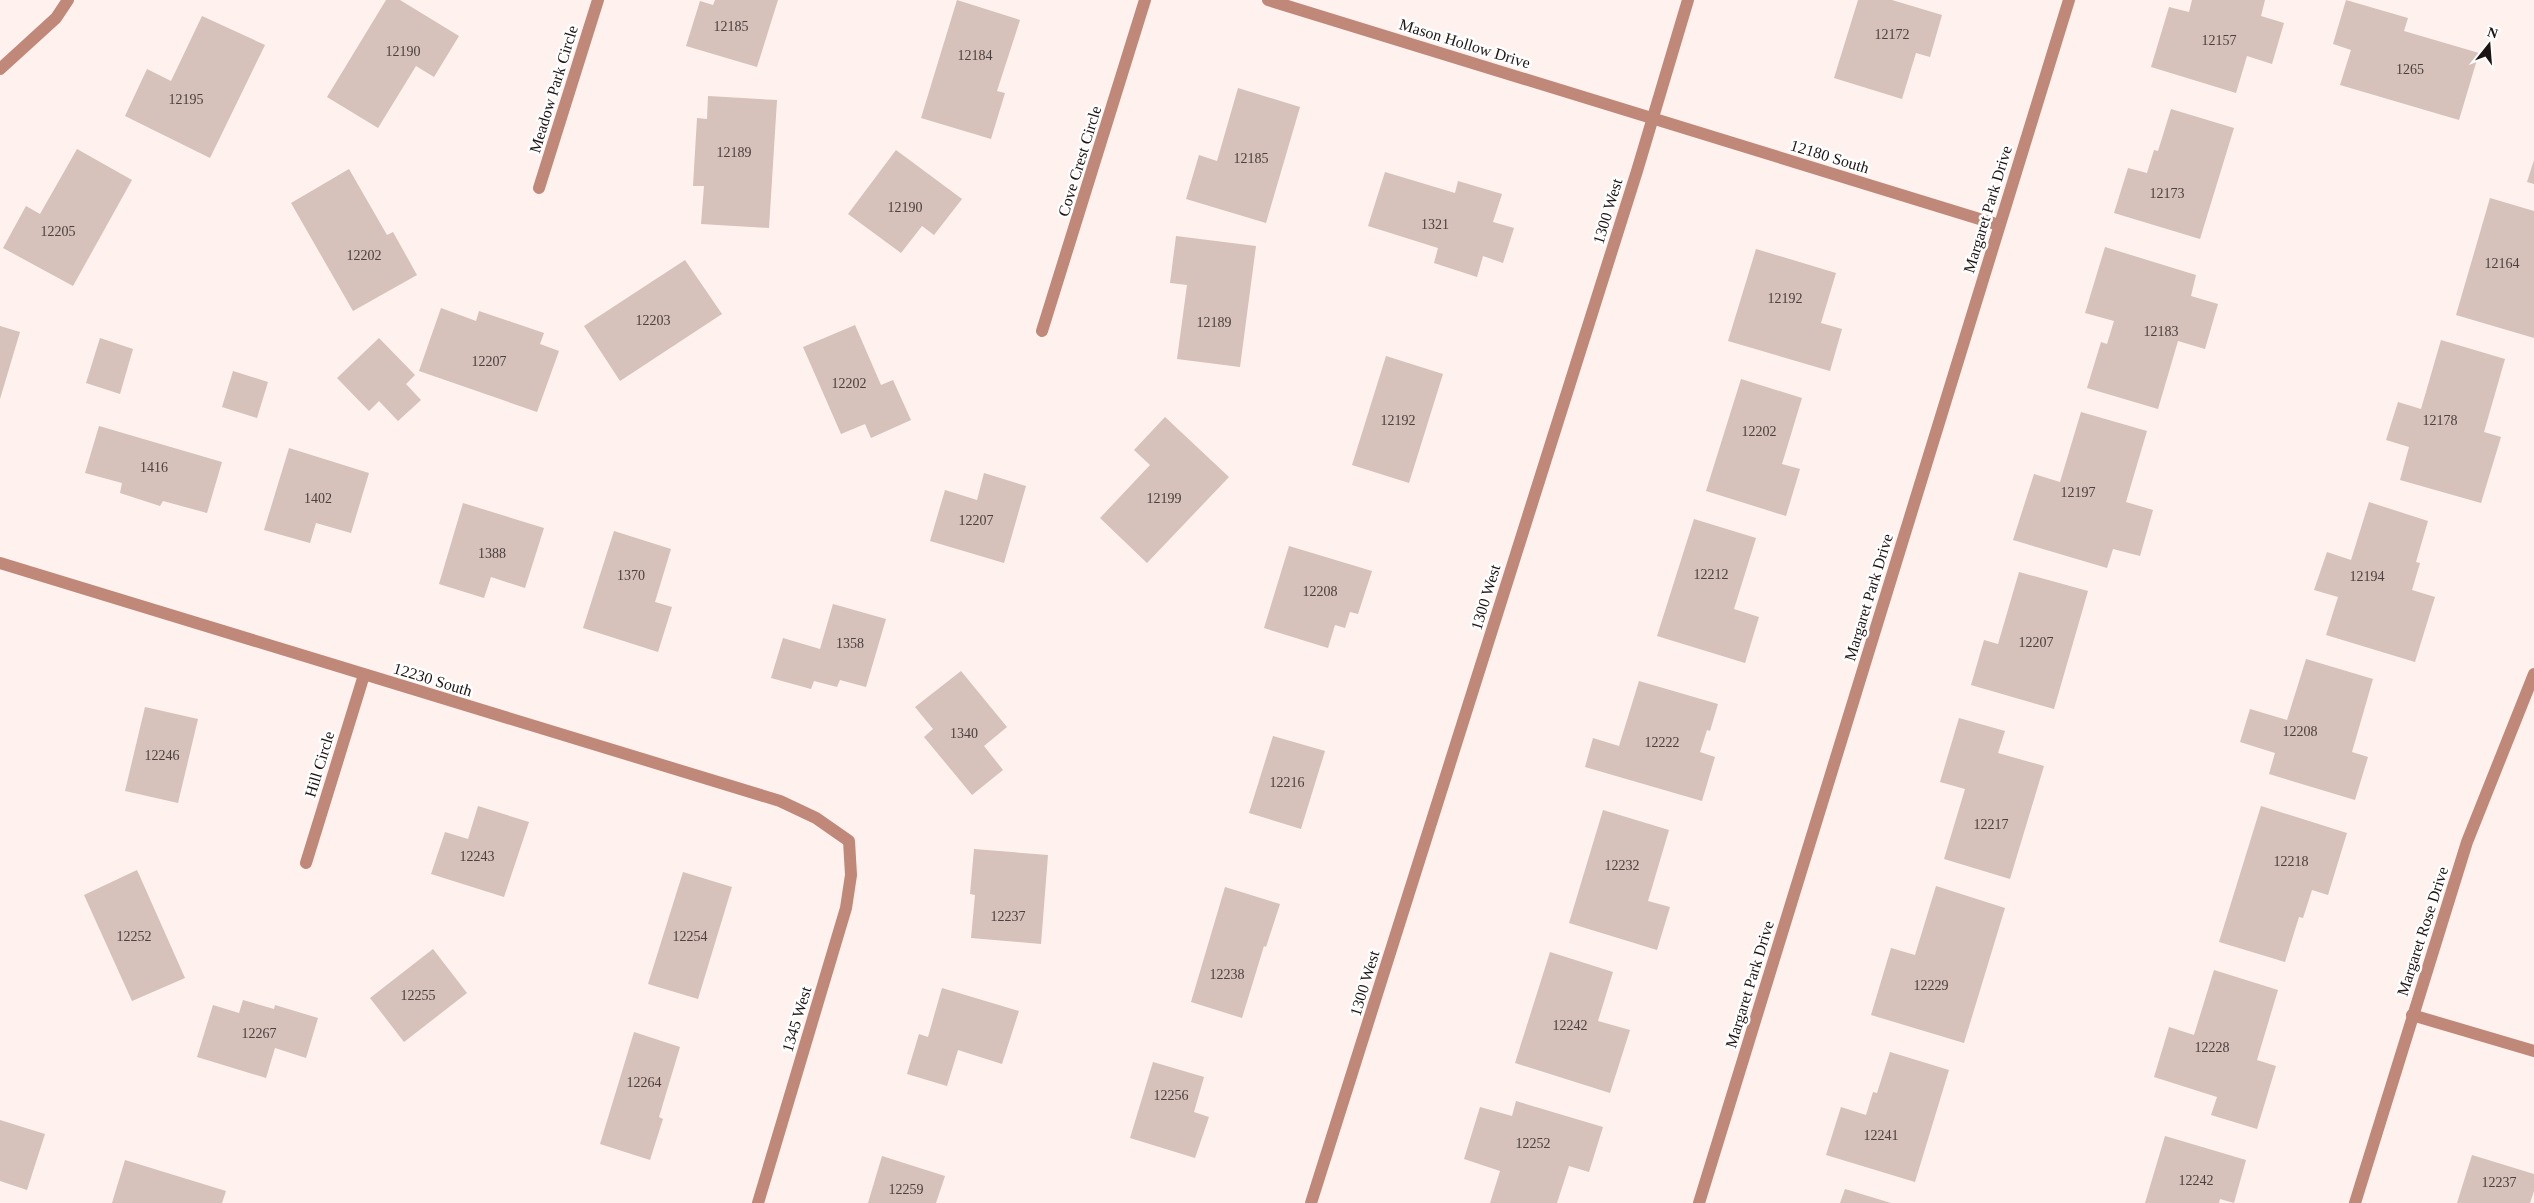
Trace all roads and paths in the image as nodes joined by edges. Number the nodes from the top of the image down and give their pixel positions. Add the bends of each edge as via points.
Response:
1 (68, 0) edge
2 (598, 0) edge
3 (1145, 0) edge
4 (1268, 0) edge
5 (1688, 0) edge
6 (2069, 0) edge
7 (0, 69) edge
8 (1652, 118) junction
9 (539, 188) dead end
10 (1999, 225) junction
11 (1042, 331) dead end
12 (0, 563) edge
13 (364, 674) junction
14 (2534, 674) edge
15 (849, 841) joint
16 (306, 863) dead end
17 (2412, 1015) junction
18 (2534, 1051) edge
19 (758, 1203) edge
20 (1312, 1203) edge
21 (1699, 1203) edge
22 (2355, 1203) edge

1 - 7 street via 56,18
2 - 9 street, Meadow Park Circle
3 - 11 street, Cove Crest Circle
4 - 8 street, Mason Hollow Drive
5 - 8 street, 1300 West
6 - 10 street, Margaret Park Drive
8 - 10 street, 12180 South
8 - 20 street, 1300 West
10 - 21 street, Margaret Park Drive
12 - 13 street, 12230 South
13 - 15 street, 12230 South via 780,801 816,818
13 - 16 street, Hill Circle
14 - 17 street, Margaret Rose Drive via 2468,842
15 - 19 street, 1345 West via 851,875 846,908
17 - 18 street
17 - 22 street, Margaret Rose Drive

